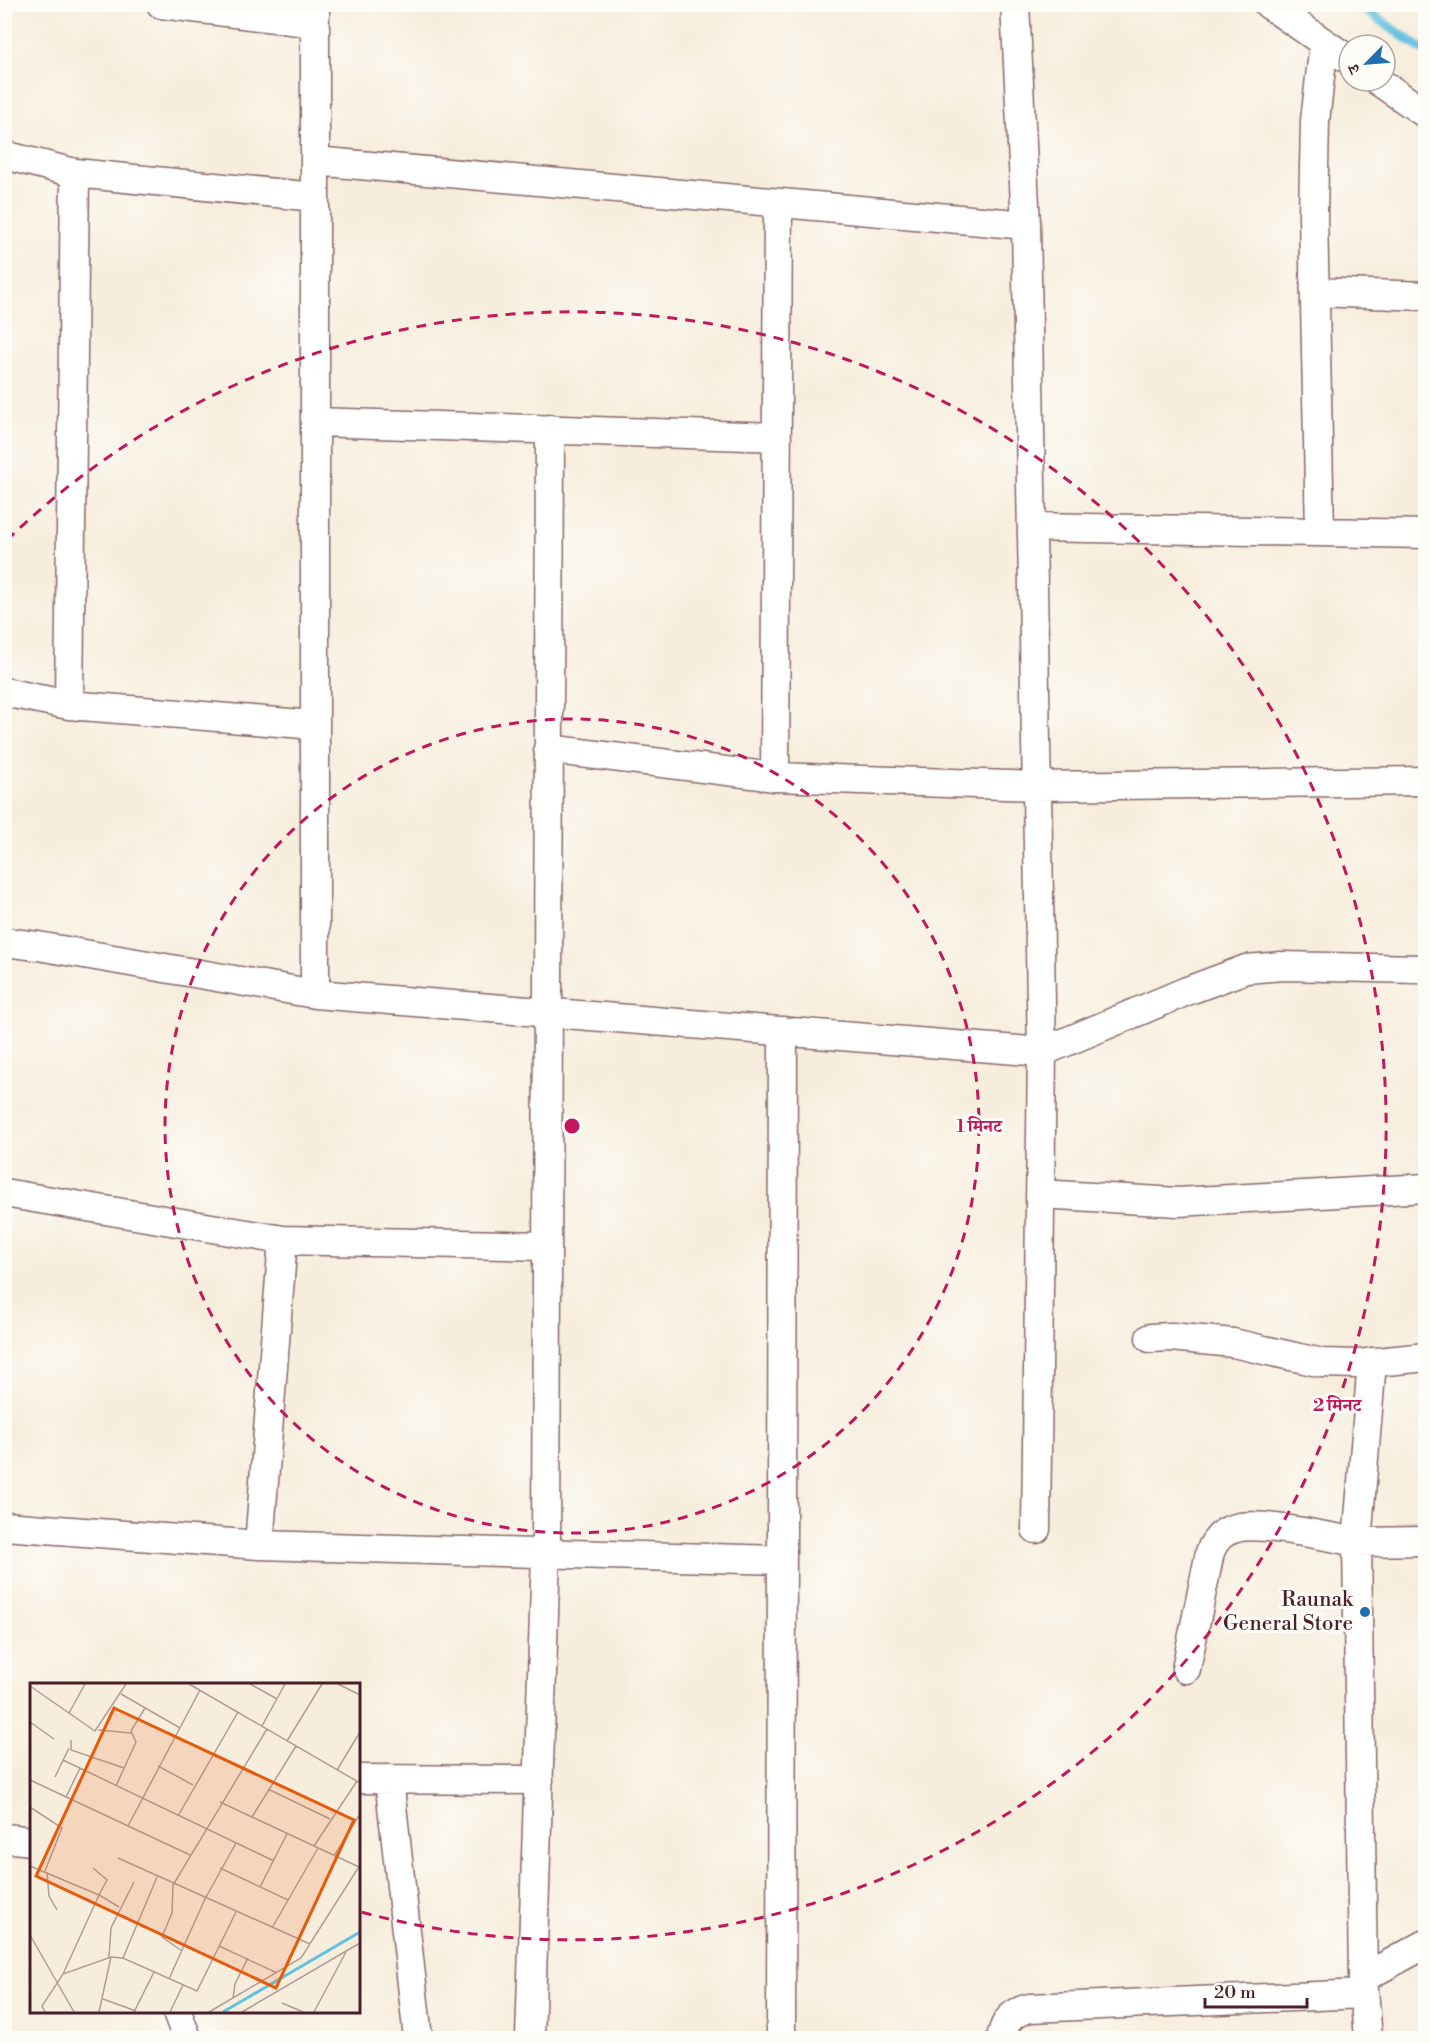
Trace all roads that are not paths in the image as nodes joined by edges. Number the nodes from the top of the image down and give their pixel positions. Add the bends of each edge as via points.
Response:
1 (161, 4) edge
2 (1015, 4) edge
3 (1268, 4) edge
4 (315, 14) edge
5 (1324, 43) junction
6 (1337, 52) edge
7 (1395, 93) edge
8 (1425, 114) edge
9 (4, 155) edge
10 (315, 161) junction
11 (75, 173) junction
12 (315, 197) junction
13 (778, 203) junction
14 (1026, 225) junction
15 (1315, 292) junction
16 (1425, 296) edge
17 (315, 422) junction
18 (550, 429) junction
19 (777, 437) junction
20 (1032, 527) junction
21 (1320, 532) junction
22 (1425, 534) edge
23 (4, 692) edge
24 (69, 705) junction
25 (315, 725) junction
26 (549, 749) junction
27 (775, 777) junction
28 (1425, 781) edge
29 (1036, 786) junction
30 (4, 942) edge
31 (1425, 967) edge
32 (315, 994) junction
33 (547, 1013) junction
34 (783, 1031) junction
35 (1042, 1052) junction
36 (1425, 1188) edge
37 (4, 1193) edge
38 (1040, 1194) junction
39 (283, 1240) junction
40 (546, 1246) junction
41 (1150, 1338) dead end
42 (1425, 1357) edge
43 (1372, 1362) junction
44 (4, 1526) edge
45 (1036, 1529) dead end
46 (1425, 1541) edge
47 (1357, 1542) junction
48 (260, 1545) junction
49 (546, 1553) junction
50 (781, 1560) junction
51 (1186, 1669) dead end
52 (360, 1779) edge
53 (389, 1779) junction
54 (539, 1780) junction
55 (4, 1838) edge
56 (30, 1841) edge
57 (1425, 1944) edge
58 (1364, 1986) junction
59 (177, 2013) edge
60 (187, 2038) edge
61 (418, 2038) edge
62 (530, 2038) edge
63 (781, 2038) edge
64 (1001, 2038) edge
65 (1368, 2038) edge

1 - 4 street
2 - 14 street
3 - 5 street
4 - 10 street
5 - 6 street
5 - 15 street via 1315,121
7 - 8 street
9 - 11 street
10 - 12 street
10 - 13 street
11 - 12 street
11 - 24 street
12 - 17 street
13 - 14 street
13 - 19 street
14 - 20 street
15 - 16 street
15 - 21 street
17 - 18 street
17 - 25 street
18 - 19 street
18 - 26 street
19 - 27 street
20 - 21 street
20 - 29 street
21 - 22 street
23 - 24 street
24 - 25 street
25 - 32 street
26 - 27 street
26 - 33 street
27 - 29 street
28 - 29 street
29 - 35 street
30 - 32 street
31 - 35 street via 1246,969
32 - 33 street
33 - 34 street
33 - 40 street
34 - 35 street
34 - 50 street
35 - 38 street
36 - 38 street via 1178,1202
37 - 39 street
38 - 45 street
39 - 40 street
39 - 48 street
40 - 49 street
41 - 43 street via 1233,1343 1322,1363
42 - 43 street
43 - 47 street
44 - 48 street
46 - 47 street
47 - 51 street via 1254,1526 1224,1533 1210,1552
47 - 58 street
48 - 49 street
49 - 50 street
49 - 54 street
50 - 63 street
52 - 53 street
53 - 54 street
53 - 61 street
54 - 62 street
55 - 56 street
57 - 58 street
58 - 64 street via 1030,2008 1010,2016
58 - 65 street
59 - 60 street

